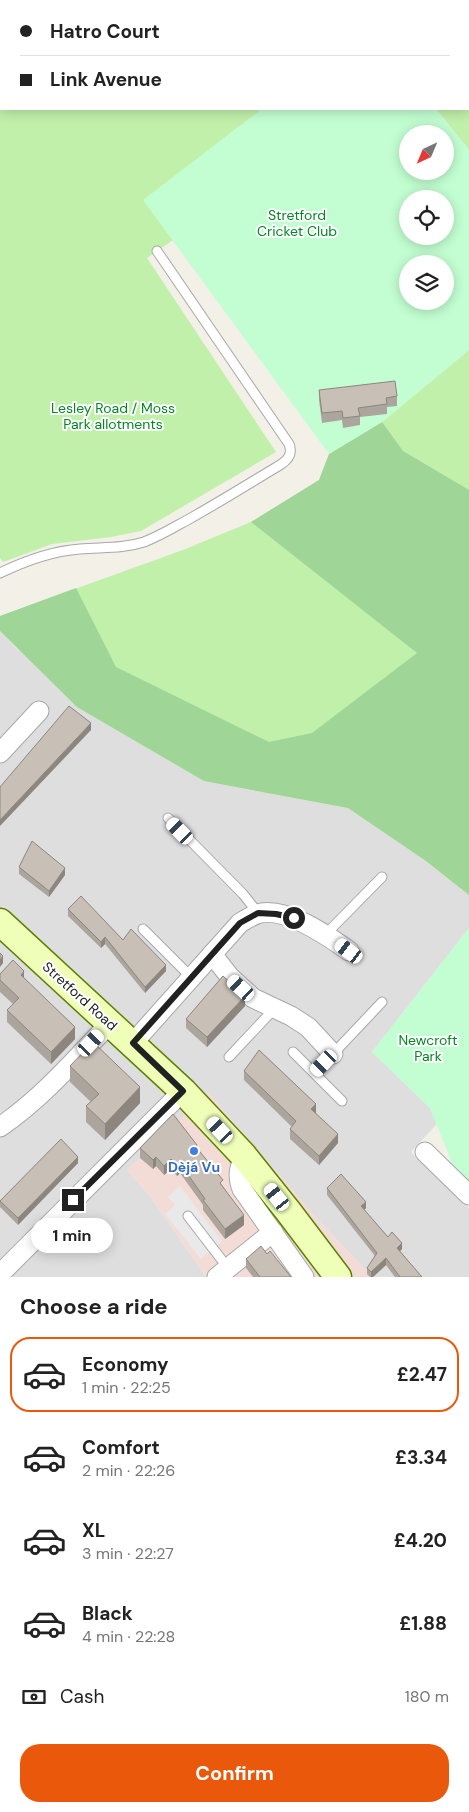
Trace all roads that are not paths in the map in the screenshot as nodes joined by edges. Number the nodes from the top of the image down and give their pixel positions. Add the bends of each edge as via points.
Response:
1 (157, 251) dead end
2 (0, 573) edge
3 (39, 711) dead end
4 (0, 753) edge
5 (168, 818) dead end
6 (382, 877) dead end
7 (258, 913) junction
8 (0, 922) edge
9 (143, 929) dead end
10 (326, 934) junction
11 (349, 951) dead end
12 (212, 954) junction
13 (191, 977) junction
14 (382, 1002) dead end
15 (274, 1009) junction
16 (110, 1023) junction
17 (133, 1043) junction
18 (293, 1052) dead end
19 (333, 1054) junction
20 (229, 1057) dead end
21 (315, 1073) junction
22 (183, 1091) junction
23 (342, 1101) dead end
24 (0, 1127) edge
25 (425, 1152) dead end
26 (244, 1156) junction
27 (469, 1194) edge
28 (188, 1216) dead end
29 (273, 1232) junction
30 (0, 1274) edge
31 (224, 1274) edge
32 (304, 1277) edge
33 (338, 1277) edge

1 - 2 lane via 289,444 290,456 280,466 200,513 145,541 123,547 46,554
3 - 4 street
5 - 7 lane
6 - 10 lane
7 - 10 street via 294,918
7 - 12 street via 240,923
8 - 16 main road, Stretford Road
9 - 13 lane
10 - 11 street
12 - 13 street
12 - 15 street via 241,988
13 - 17 street
14 - 19 lane
15 - 19 street via 308,1027
15 - 20 lane
16 - 17 main road, Stretford Road
16 - 24 street via 59,1077
17 - 22 main road, Stretford Road
18 - 21 lane
19 - 21 lane
21 - 23 lane
22 - 26 main road, Stretford Road
22 - 30 street
25 - 27 street
26 - 29 street via 238,1179
26 - 33 main road, Stretford Road
28 - 31 lane
29 - 31 street
29 - 32 street

